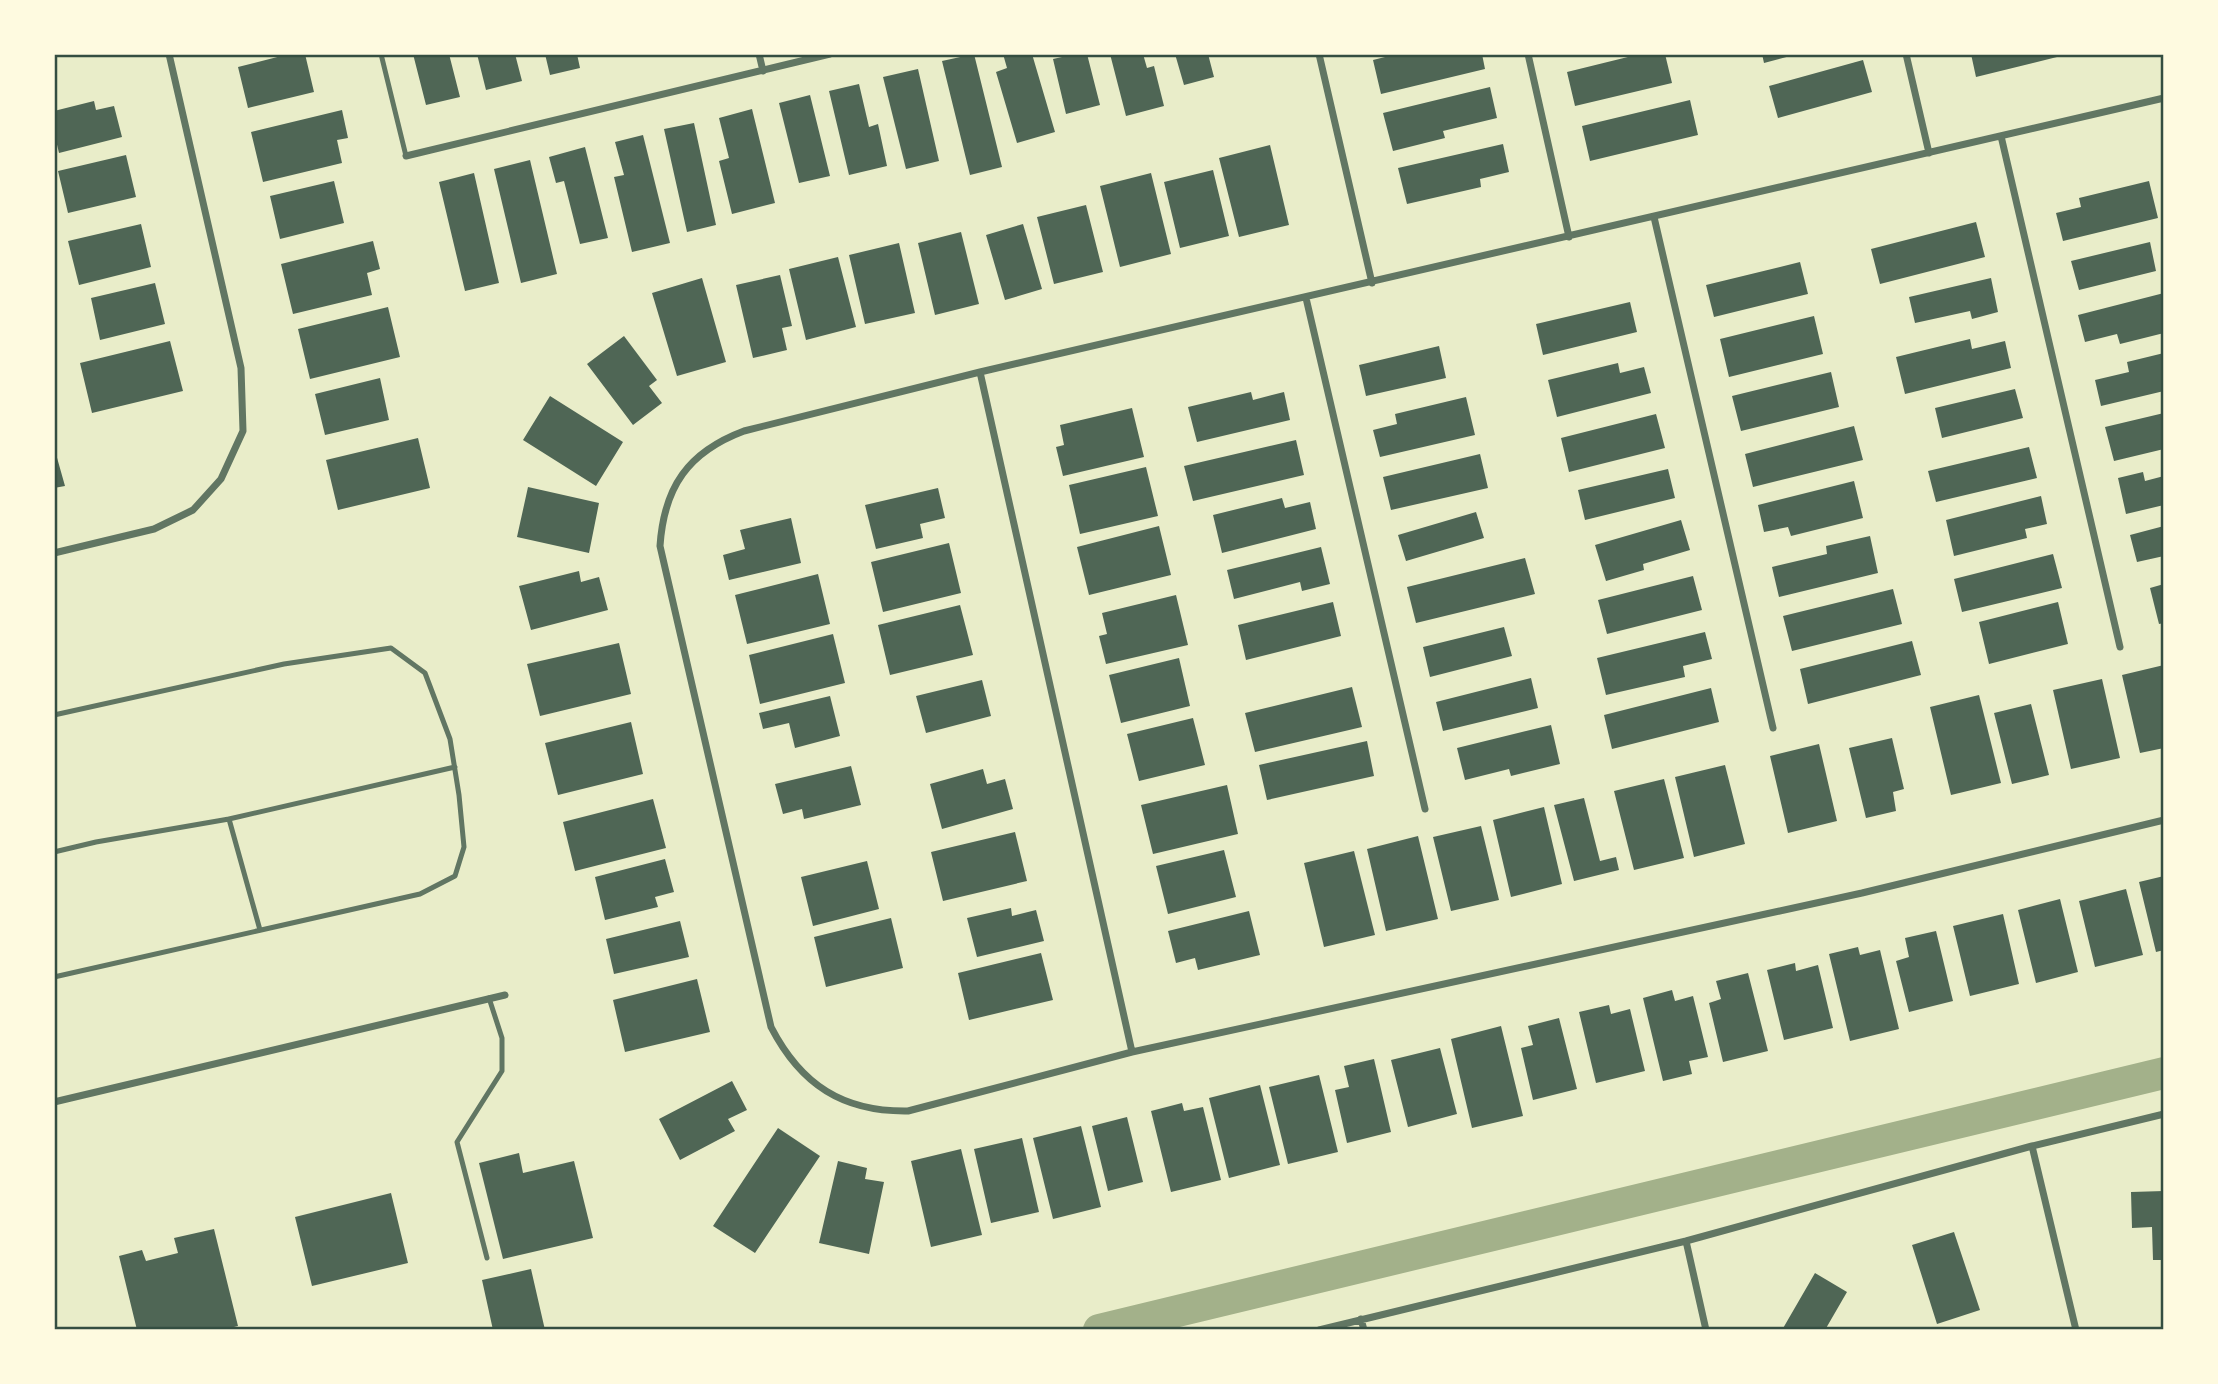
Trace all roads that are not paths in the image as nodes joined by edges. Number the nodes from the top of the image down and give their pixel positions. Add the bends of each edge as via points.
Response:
1 (169, 54) edge
2 (380, 54) edge
3 (759, 54) edge
4 (830, 54) edge
5 (1319, 54) edge
6 (1528, 54) edge
7 (1906, 54) edge
8 (763, 71) junction
9 (2164, 99) edge
10 (2001, 136) junction
11 (1929, 153) junction
12 (406, 156) joint
13 (1654, 217) junction
14 (1569, 237) junction
15 (1372, 283) junction
16 (1306, 298) junction
17 (981, 372) junction
18 (54, 553) edge
19 (2120, 647) dead end
20 (54, 715) edge
21 (1773, 728) dead end
22 (455, 767) junction
23 (1425, 809) dead end
24 (229, 819) junction
25 (2164, 820) edge
26 (54, 852) edge
27 (260, 930) junction
28 (54, 977) edge
29 (505, 995) dead end
30 (489, 998) junction
31 (1132, 1052) junction
32 (54, 1102) edge
33 (2164, 1114) edge
34 (2032, 1146) junction
35 (1686, 1241) junction
36 (487, 1258) dead end
37 (1361, 1319) junction
38 (1319, 1330) edge
39 (1364, 1330) edge
40 (1706, 1330) edge
41 (2076, 1330) edge

1 - 18 street via 241,368 243,431 221,479 193,510 154,529
2 - 12 lane
3 - 8 street
4 - 8 street
5 - 15 street
6 - 14 street
7 - 11 street
8 - 12 street
9 - 10 street
10 - 11 street
10 - 19 street
11 - 13 street
13 - 14 street
13 - 21 street
14 - 15 street
15 - 16 street
16 - 17 street
16 - 23 street
17 - 31 street
17 - 31 street via 725,438 694,460 672,491 660,546 771,1027 793,1063 808,1079 845,1101 908,1111
20 - 22 lane via 284,664 391,648 425,673 450,739
22 - 24 lane
22 - 27 lane via 464,846 455,876 420,894
24 - 26 lane
24 - 27 lane
25 - 31 street via 1862,893
27 - 28 lane
29 - 30 street
30 - 32 street
30 - 36 lane via 502,1038 502,1071 457,1142
33 - 34 street
34 - 35 street
34 - 41 street
35 - 37 street
35 - 40 street
37 - 38 street
37 - 39 street

